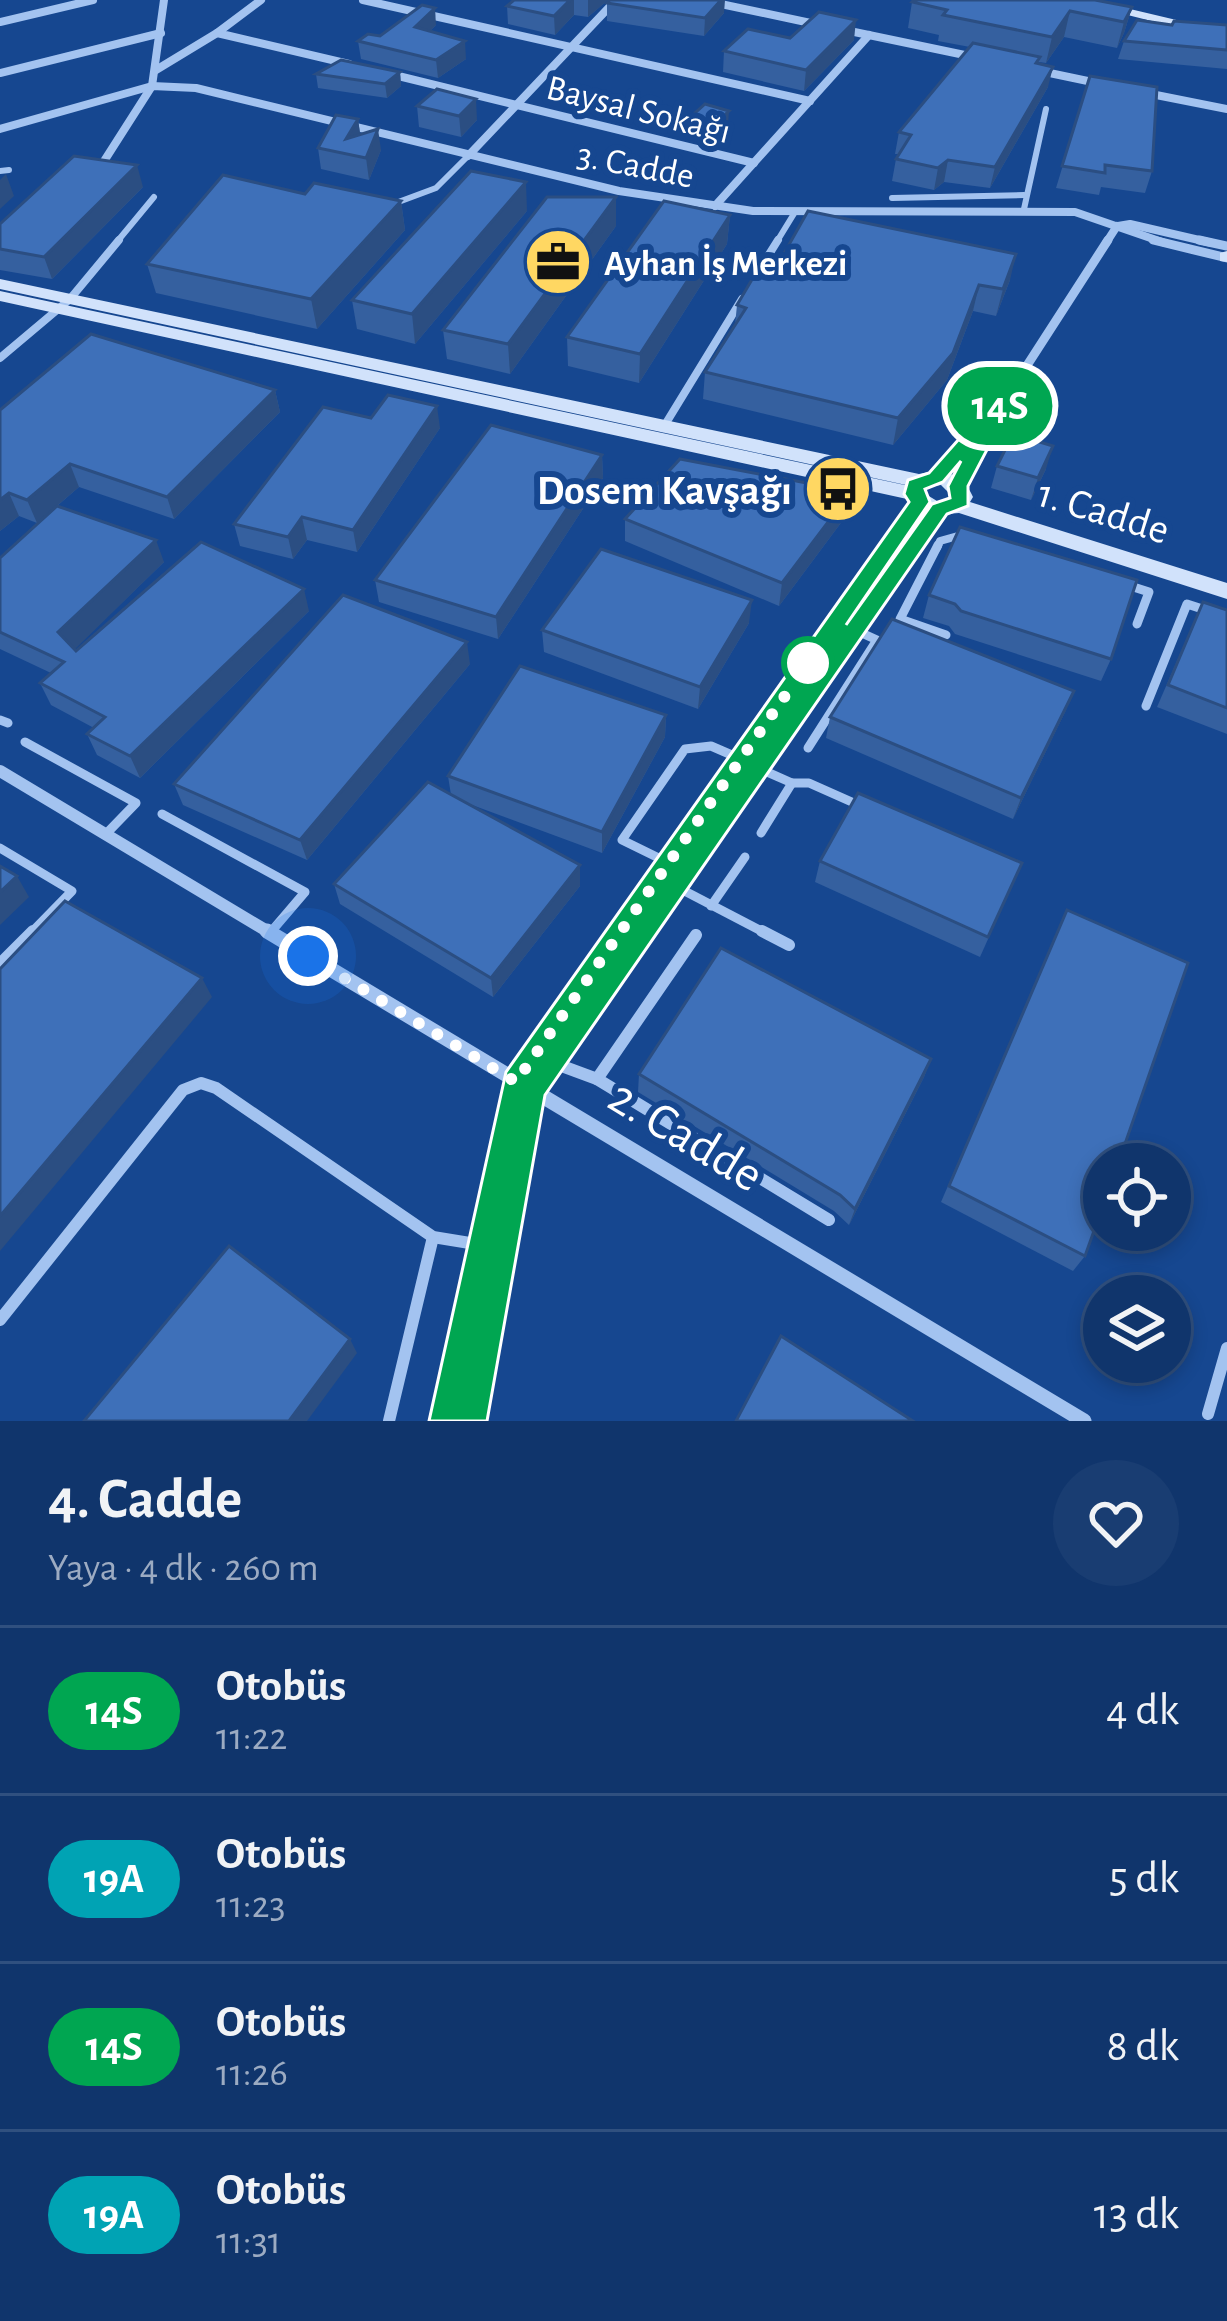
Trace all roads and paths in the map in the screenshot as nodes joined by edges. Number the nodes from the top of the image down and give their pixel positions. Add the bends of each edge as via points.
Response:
1 (93, 0) edge
2 (164, 0) edge
3 (262, 0) edge
4 (363, 0) edge
5 (616, 0) edge
6 (702, 0) edge
7 (1076, 0) edge
8 (0, 22) edge
9 (217, 33) junction
10 (161, 34) junction
11 (869, 35) junction
12 (1227, 36) edge
13 (566, 48) junction
14 (1001, 63) edge
15 (1024, 68) edge
16 (156, 70) junction
17 (0, 74) edge
18 (152, 86) junction
19 (1113, 86) edge
20 (1136, 91) edge
21 (810, 101) junction
22 (512, 105) junction
23 (1046, 109) dead end
24 (1227, 109) edge
25 (0, 129) edge
26 (468, 156) junction
27 (754, 163) junction
28 (99, 169) edge
29 (154, 196) dead end
30 (1024, 196) junction
31 (892, 198) dead end
32 (380, 204) edge
33 (715, 206) junction
34 (1024, 209) junction
35 (795, 212) junction
36 (1117, 226) junction
37 (1227, 246) edge
38 (1227, 257) edge
39 (759, 271) edge
40 (0, 284) edge
41 (747, 291) edge
42 (0, 296) edge
43 (65, 303) junction
44 (0, 358) edge
45 (1004, 400) junction
46 (660, 433) junction
47 (938, 493) junction
48 (985, 540) edge
49 (1126, 554) junction
50 (1227, 578) edge
51 (1107, 579) edge
52 (1128, 586) junction
53 (1227, 591) edge
54 (1227, 617) edge
55 (836, 622) junction
56 (1137, 624) dead end
57 (855, 630) junction
58 (946, 634) edge
59 (1146, 706) dead end
60 (25, 742) dead end
61 (808, 748) dead end
62 (741, 759) junction
63 (758, 768) junction
64 (0, 771) edge
65 (792, 783) junction
66 (163, 814) dead end
67 (885, 816) edge
68 (760, 833) dead end
69 (105, 835) junction
70 (0, 848) edge
71 (745, 857) dead end
72 (669, 863) junction
73 (686, 871) junction
74 (658, 878) junction
75 (675, 886) junction
76 (711, 905) junction
77 (270, 933) junction
78 (696, 934) dead end
79 (789, 946) dead end
80 (0, 964) edge
81 (534, 1056) junction
82 (551, 1062) junction
83 (597, 1079) junction
84 (524, 1086) junction
85 (829, 1220) dead end
86 (433, 1237) junction
87 (482, 1245) junction
88 (502, 1249) junction
89 (0, 1320) edge
90 (1227, 1348) edge
91 (1208, 1414) dead end
92 (389, 1421) edge
93 (446, 1421) edge
94 (470, 1421) edge
95 (1084, 1421) edge

1 - 8 street
2 - 10 street
3 - 9 street
4 - 13 street
5 - 13 street
6 - 11 street
7 - 12 street
9 - 16 street
9 - 22 street, Baysal Sokağı
10 - 16 street
10 - 17 street
11 - 14 street
11 - 21 street
13 - 21 street
13 - 22 street
15 - 19 street
16 - 18 street
18 - 25 street
18 - 26 street, 3. Cadde via 196,88
18 - 28 street
20 - 24 street
21 - 27 street
22 - 26 street
22 - 27 street, Baysal Sokağı
23 - 30 lane
26 - 32 lane via 411,201
26 - 33 street, 3. Cadde
27 - 33 street
29 - 43 lane
30 - 31 lane
30 - 34 lane
33 - 35 street, 3. Cadde
34 - 35 street, 3. Cadde
34 - 36 street, 3. Cadde via 1075,212
35 - 39 lane
36 - 37 street
36 - 38 street
36 - 45 street
40 - 43 street
41 - 46 lane
42 - 43 street
43 - 44 lane
43 - 46 street, 1. Cadde
45 - 47 street
45 - 47 street
46 - 47 street, 1. Cadde
47 - 49 street, 1. Cadde
47 - 55 street
47 - 57 street
48 - 58 lane via 964,533 940,541 900,619
49 - 50 street, 1. Cadde
49 - 52 lane
49 - 53 street, 1. Cadde
51 - 52 lane
52 - 56 lane via 1149,592
54 - 59 lane via 1187,604
55 - 57 street
55 - 62 street
57 - 61 lane via 877,640
57 - 63 street
60 - 69 lane via 136,803
62 - 63 street
62 - 72 street
62 - 72 lane via 711,746 686,749 622,840
63 - 65 lane
63 - 73 street
64 - 69 street, 2. Cadde
65 - 67 lane
65 - 68 lane
66 - 77 lane via 305,892
69 - 77 street, 2. Cadde
70 - 80 lane via 72,891
71 - 76 lane
72 - 73 street
72 - 74 street
73 - 75 street
74 - 75 street
74 - 81 street
75 - 76 lane
75 - 82 street
76 - 79 lane
77 - 84 street, 2. Cadde
78 - 83 lane
81 - 82 street
81 - 84 street
82 - 83 lane
82 - 84 street
83 - 85 lane
84 - 87 street
84 - 88 street
84 - 95 street, 2. Cadde
86 - 87 lane
86 - 89 lane via 216,1088 193,1085
86 - 92 lane
87 - 88 street
87 - 93 street
88 - 94 street
90 - 91 lane

